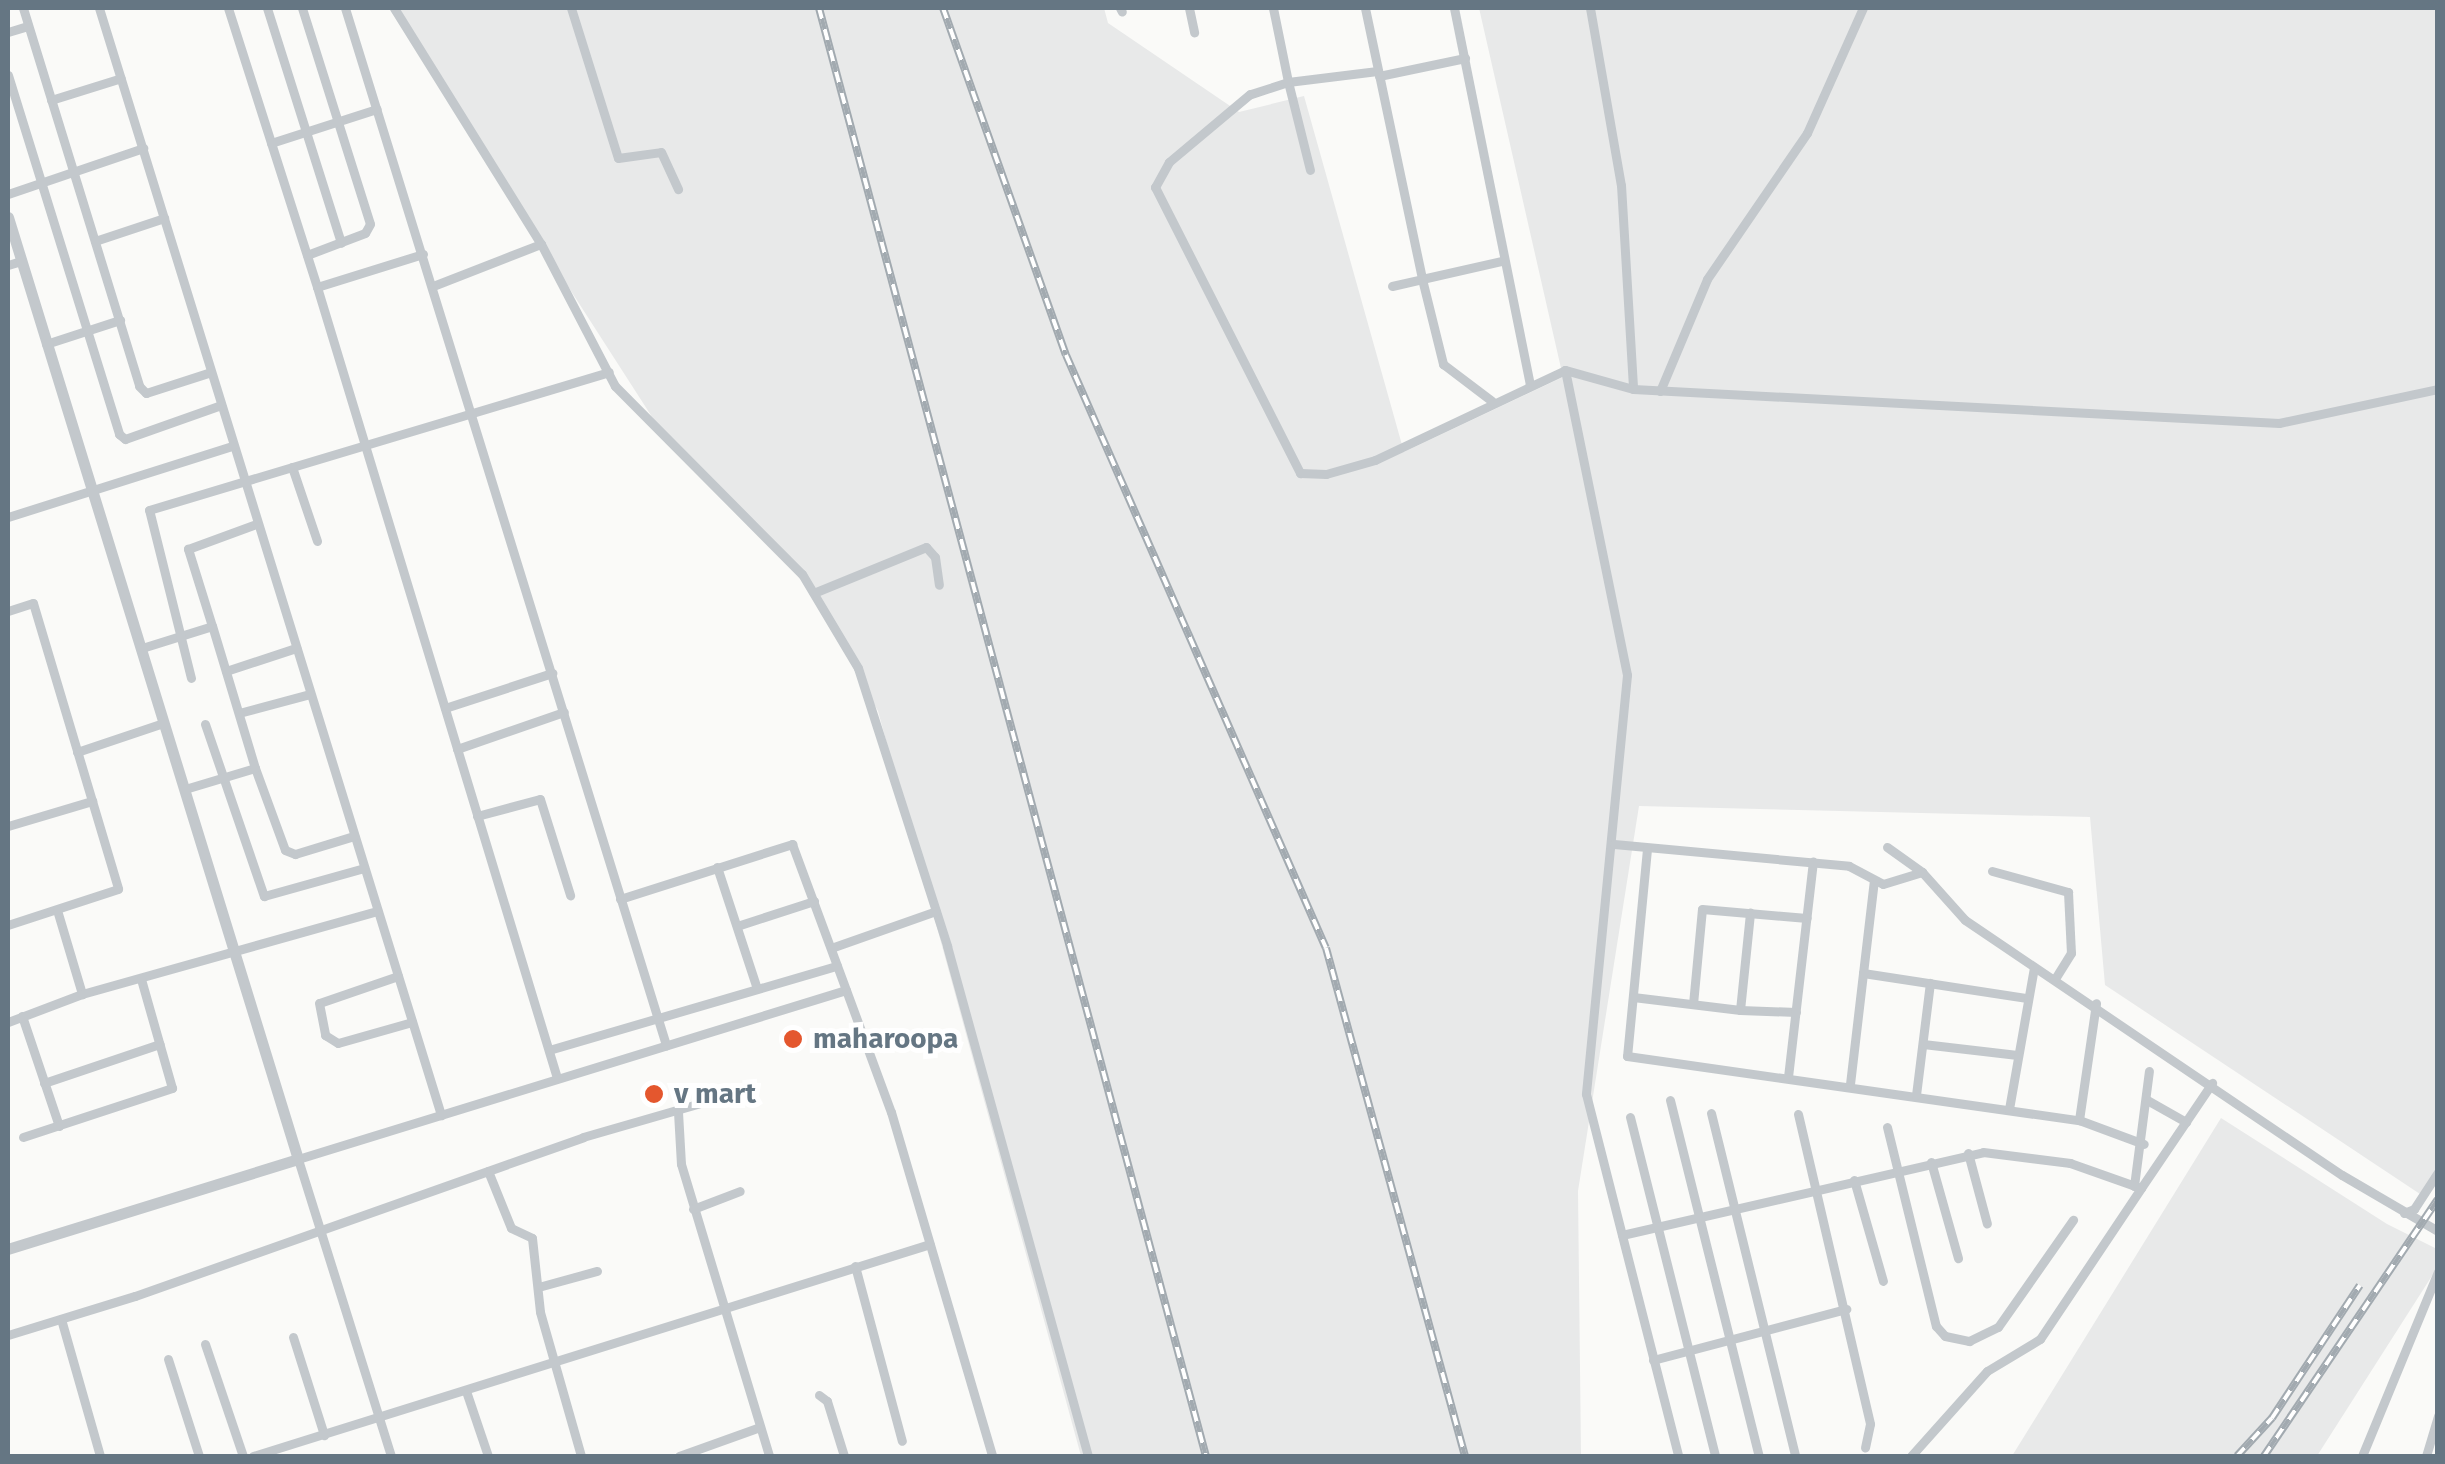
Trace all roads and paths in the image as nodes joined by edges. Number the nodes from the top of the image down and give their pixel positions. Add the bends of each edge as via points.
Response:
1 (22, 8) edge
2 (99, 8) edge
3 (228, 8) edge
4 (267, 8) edge
5 (302, 8) edge
6 (345, 8) edge
7 (394, 8) edge
8 (571, 8) edge
9 (1189, 8) edge
10 (1273, 8) edge
11 (1364, 8) edge
12 (1454, 8) edge
13 (1590, 8) edge
14 (1863, 8) edge
15 (28, 26) junction
16 (8, 32) edge
17 (1194, 32) dead end
18 (1465, 58) junction
19 (1378, 74) junction
20 (8, 75) edge
21 (120, 78) junction
22 (1288, 82) junction
23 (50, 100) junction
24 (377, 109) junction
25 (340, 121) junction
26 (305, 131) junction
27 (271, 143) junction
28 (142, 148) junction
29 (1310, 170) dead end
30 (73, 172) junction
31 (41, 182) junction
32 (678, 189) dead end
33 (8, 194) edge
34 (8, 217) edge
35 (164, 218) junction
36 (95, 241) junction
37 (341, 242) junction
38 (542, 244) junction
39 (422, 254) junction
40 (307, 255) junction
41 (21, 261) junction
42 (1502, 261) junction
43 (8, 266) edge
44 (1422, 279) junction
45 (317, 286) junction
46 (432, 286) junction
47 (1392, 286) dead end
48 (120, 320) junction
49 (85, 331) junction
50 (46, 344) junction
51 (1564, 370) junction
52 (210, 372) junction
53 (608, 372) junction
54 (1530, 384) junction
55 (1633, 390) junction
56 (2438, 390) edge
57 (1660, 392) junction
58 (1492, 401) junction
59 (221, 406) junction
60 (471, 411) junction
61 (364, 444) junction
62 (232, 446) junction
63 (292, 467) junction
64 (244, 483) junction
65 (91, 491) junction
66 (8, 517) edge
67 (256, 524) junction
68 (317, 541) dead end
69 (939, 585) dead end
70 (816, 592) junction
71 (8, 611) edge
72 (212, 626) junction
73 (180, 637) junction
74 (142, 648) junction
75 (296, 648) junction
76 (226, 671) junction
77 (552, 673) junction
78 (192, 678) dead end
79 (310, 694) junction
80 (445, 708) junction
81 (564, 712) junction
82 (239, 713) junction
83 (163, 723) junction
84 (205, 724) dead end
85 (457, 749) junction
86 (77, 752) junction
87 (255, 768) junction
88 (222, 778) junction
89 (184, 790) junction
90 (92, 801) junction
91 (478, 816) junction
92 (8, 826) edge
93 (354, 836) junction
94 (1614, 844) junction
95 (1888, 847) dead end
96 (1646, 849) junction
97 (1813, 861) junction
98 (718, 867) junction
99 (364, 868) junction
100 (1992, 871) dead end
101 (1922, 872) junction
102 (1874, 881) junction
103 (570, 895) dead end
104 (620, 899) junction
105 (814, 901) junction
106 (57, 910) junction
107 (378, 911) junction
108 (936, 911) junction
109 (1750, 913) junction
110 (1806, 918) junction
111 (8, 926) edge
112 (737, 926) junction
113 (831, 948) junction
114 (236, 954) junction
115 (837, 966) junction
116 (2034, 967) junction
117 (1863, 973) junction
118 (398, 976) junction
119 (141, 979) junction
120 (2055, 980) junction
121 (1930, 983) junction
122 (757, 990) junction
123 (846, 990) junction
124 (82, 994) junction
125 (1633, 997) junction
126 (2027, 998) junction
127 (1692, 1004) junction
128 (2096, 1004) junction
129 (1740, 1010) junction
130 (1796, 1012) junction
131 (22, 1016) junction
132 (658, 1019) junction
133 (8, 1022) edge
134 (412, 1022) junction
135 (160, 1044) junction
136 (1923, 1044) junction
137 (666, 1045) junction
138 (549, 1050) junction
139 (2017, 1055) junction
140 (2149, 1070) dead end
141 (1788, 1076) junction
142 (557, 1078) junction
143 (44, 1083) junction
144 (2212, 1083) junction
145 (1850, 1084) junction
146 (1916, 1095) junction
147 (722, 1098) dead end
148 (1670, 1100) dead end
149 (2148, 1100) junction
150 (2008, 1109) junction
151 (678, 1112) junction
152 (1711, 1113) dead end
153 (1798, 1114) dead end
154 (441, 1116) junction
155 (1630, 1117) dead end
156 (2078, 1120) junction
157 (2186, 1122) junction
158 (59, 1126) junction
159 (1887, 1127) dead end
160 (22, 1137) dead end
161 (2144, 1144) junction
162 (1968, 1153) junction
163 (298, 1159) junction
164 (1931, 1162) junction
165 (1897, 1170) junction
166 (488, 1171) junction
167 (2438, 1172) edge
168 (1854, 1180) junction
169 (2138, 1187) junction
170 (1816, 1189) junction
171 (740, 1191) dead end
172 (1735, 1208) junction
173 (693, 1209) junction
174 (2404, 1213) junction
175 (1699, 1216) junction
176 (2074, 1220) dead end
177 (1987, 1224) dead end
178 (1659, 1226) junction
179 (320, 1227) junction
180 (2438, 1231) edge
181 (1622, 1236) junction
182 (930, 1244) junction
183 (8, 1248) edge
184 (1958, 1258) dead end
185 (855, 1266) junction
186 (597, 1272) dead end
187 (2438, 1272) edge
188 (1883, 1281) dead end
189 (542, 1286) junction
190 (722, 1307) junction
191 (1846, 1309) junction
192 (61, 1319) junction
193 (1764, 1330) junction
194 (8, 1335) edge
195 (293, 1338) dead end
196 (1730, 1338) junction
197 (205, 1344) dead end
198 (1689, 1350) junction
199 (168, 1358) dead end
200 (1654, 1360) junction
201 (552, 1364) junction
202 (466, 1390) junction
203 (818, 1395) dead end
204 (2438, 1416) edge
205 (379, 1418) junction
206 (760, 1427) junction
207 (324, 1435) junction
208 (902, 1441) dead end
209 (1865, 1447) dead end
210 (100, 1456) edge
211 (199, 1456) edge
212 (244, 1456) edge
213 (253, 1456) edge
214 (391, 1456) edge
215 (488, 1456) edge
216 (581, 1456) edge
217 (679, 1456) edge
218 (768, 1456) edge
219 (844, 1456) edge
220 (992, 1456) edge
221 (1088, 1456) edge
222 (1678, 1456) edge
223 (1716, 1456) edge
224 (1759, 1456) edge
225 (1795, 1456) edge
226 (1911, 1456) edge
227 (2362, 1456) edge
228 (2426, 1456) edge

1 - 15 street
2 - 21 street
3 - 27 street
4 - 26 street
5 - 25 street
6 - 24 street
7 - 38 street
8 - 32 street via 618,158 661,152
9 - 17 street
10 - 22 street
11 - 19 street
12 - 18 street
13 - 55 street via 1621,185
14 - 57 street via 1807,133 1707,278
15 - 16 street
15 - 23 street
18 - 19 street
18 - 42 street
19 - 22 street
19 - 44 street
20 - 31 street
21 - 23 street
21 - 28 street
22 - 29 street
22 - 58 street via 1250,94 1168,162 1155,187 1294,466 1307,475 1356,467
23 - 30 street
24 - 25 street
24 - 39 street
25 - 26 street
25 - 37 street via 370,224
26 - 27 street
26 - 37 street
27 - 40 street
28 - 30 street
28 - 35 street
30 - 31 street
30 - 36 street
31 - 33 street
31 - 49 street
34 - 41 street
35 - 36 street
35 - 52 street
36 - 48 street
37 - 40 street
38 - 46 street
38 - 53 street
39 - 45 street
39 - 46 street
40 - 45 street
41 - 43 street
41 - 50 street
42 - 44 street
42 - 54 street
44 - 47 street
44 - 58 street via 1443,364
45 - 61 street
46 - 60 street
48 - 49 street
48 - 52 street via 142,391
49 - 50 street
49 - 59 street via 122,438
50 - 65 street
51 - 54 street
51 - 55 street
51 - 94 street via 1626,656
52 - 59 street
53 - 60 street
53 - 70 street via 624,398
54 - 58 street
55 - 57 street
56 - 57 street via 2279,422
59 - 62 street
60 - 61 street
60 - 77 street
61 - 63 street
61 - 80 street
62 - 64 street
62 - 65 street
63 - 64 street
63 - 68 street
64 - 67 street
64 - 73 street via 147,512
65 - 66 street
65 - 74 street
67 - 72 street via 188,549
67 - 75 street
69 - 70 street via 934,553 926,547
70 - 108 street via 866,686
71 - 86 street via 34,603
72 - 73 street
72 - 76 street
73 - 74 street
73 - 78 street
74 - 83 street
75 - 76 street
75 - 79 street
76 - 82 street
77 - 80 street
77 - 81 street
79 - 82 street
79 - 93 street
80 - 85 street
81 - 85 street
81 - 104 street
82 - 87 street
83 - 86 street
83 - 89 street
84 - 88 street
85 - 91 street
86 - 90 street
87 - 88 street
87 - 93 street via 285,850 295,854
88 - 89 street
88 - 99 street via 264,896
89 - 114 street
90 - 92 street
90 - 106 street via 118,889
91 - 103 street via 540,799
91 - 138 street
93 - 99 street
94 - 96 street
94 - 181 street via 1586,1094
95 - 101 street
96 - 97 street
96 - 125 street
97 - 102 street via 1858,868
97 - 110 street
98 - 104 street
98 - 105 street via 792,844
98 - 112 street
99 - 107 street
100 - 120 street via 2068,892 2071,953
101 - 102 street
101 - 116 street via 1965,920
102 - 117 street
104 - 132 street
105 - 112 street
105 - 113 street
106 - 111 street
106 - 124 street
107 - 114 street
107 - 118 street
108 - 113 street
108 - 221 street
109 - 110 street
109 - 127 street via 1702,909
109 - 129 street
110 - 130 street
112 - 122 street
113 - 115 street
114 - 119 street
114 - 163 street
115 - 122 street
115 - 123 street
116 - 120 street
116 - 126 street
117 - 121 street
117 - 145 street
118 - 134 street
118 - 134 street via 319,1002 325,1035 338,1043
119 - 124 street
119 - 135 street
120 - 128 street
121 - 126 street
121 - 136 street
122 - 132 street
123 - 137 street
123 - 182 street
124 - 131 street
125 - 127 street
125 - 141 street via 1627,1056
126 - 139 street
127 - 129 street
128 - 144 street
128 - 156 street
129 - 130 street
130 - 141 street
131 - 133 street
131 - 143 street
132 - 137 street
132 - 138 street
134 - 154 street
135 - 143 street
135 - 158 street via 168,1090
136 - 139 street
136 - 146 street
137 - 142 street
138 - 142 street
139 - 150 street
140 - 149 street
141 - 145 street
142 - 154 street
143 - 158 street
144 - 157 street
144 - 174 street
145 - 146 street
146 - 150 street
147 - 151 street
148 - 175 street
149 - 157 street
149 - 161 street
150 - 156 street
151 - 166 street
151 - 173 street
152 - 172 street
153 - 170 street
154 - 163 street
155 - 178 street
156 - 161 street
157 - 169 street
158 - 160 street
159 - 165 street
161 - 169 street
162 - 164 street
162 - 169 street via 2058,1160
162 - 177 street
163 - 179 street
163 - 183 street
164 - 165 street
164 - 184 street
165 - 168 street
165 - 176 street via 1936,1326 1945,1336 1980,1339 1998,1327
166 - 179 street
166 - 189 street via 508,1224 532,1236
167 - 174 street via 2414,1209
168 - 170 street
168 - 188 street
169 - 226 street via 2040,1339 1987,1372
170 - 172 street
170 - 191 street
171 - 173 street
172 - 175 street
172 - 193 street
173 - 190 street
174 - 180 street
175 - 178 street
175 - 196 street
178 - 181 street
178 - 198 street
179 - 192 street
179 - 205 street
181 - 200 street
182 - 185 street
182 - 220 street
185 - 190 street
185 - 208 street
186 - 189 street
187 - 227 street
189 - 201 street via 540,1312
190 - 201 street
190 - 206 street
191 - 193 street
191 - 209 street via 1870,1424
192 - 194 street
192 - 210 street
193 - 196 street
193 - 225 street
195 - 207 street
196 - 198 street
196 - 224 street
197 - 212 street
198 - 200 street
198 - 223 street
199 - 211 street
200 - 222 street
201 - 202 street
201 - 216 street
202 - 205 street
202 - 215 street
203 - 219 street via 828,1401
204 - 228 street
205 - 207 street
205 - 214 street
206 - 217 street
206 - 218 street
207 - 213 street

